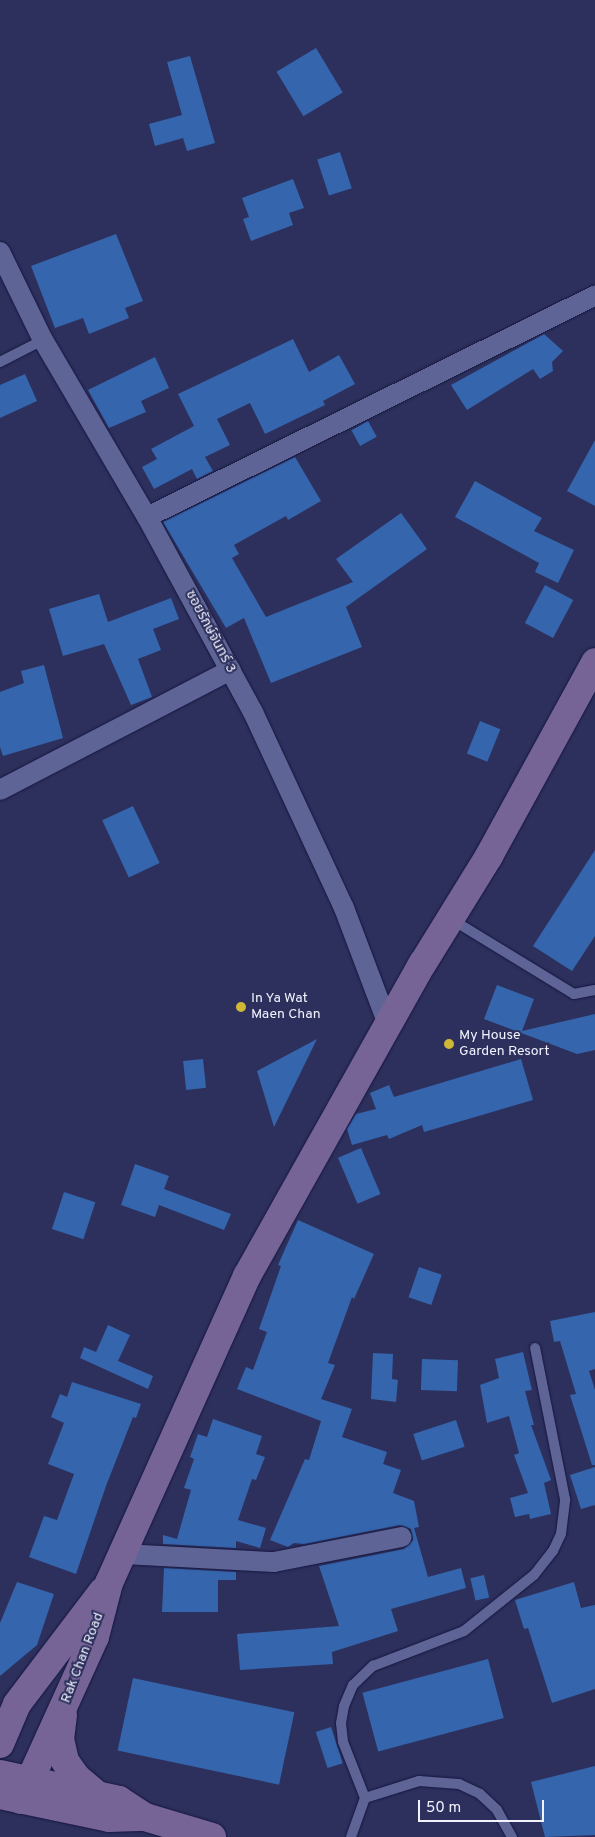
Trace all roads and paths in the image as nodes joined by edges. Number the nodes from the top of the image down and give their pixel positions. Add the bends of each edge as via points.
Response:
1 (0, 252) edge
2 (595, 296) edge
3 (43, 340) junction
4 (0, 362) edge
5 (147, 517) junction
6 (595, 662) edge
7 (231, 670) junction
8 (0, 790) edge
9 (450, 918) junction
10 (595, 990) edge
11 (389, 1027) junction
12 (535, 1348) dead end
13 (402, 1537) dead end
14 (124, 1554) junction
15 (109, 1583) junction
16 (8, 1709) edge
17 (63, 1713) junction
18 (0, 1744) edge
19 (0, 1774) edge
20 (16, 1792) edge
21 (96, 1794) junction
22 (365, 1798) junction
23 (158, 1826) edge
24 (212, 1837) edge
25 (352, 1837) edge
26 (512, 1837) edge

1 - 3 street, ซอยรักษ์จันทร์ 3
2 - 5 street
3 - 4 lane
3 - 5 street, ซอยรักษ์จันทร์ 3
5 - 7 street, ซอยรักษ์จันทร์ 3
6 - 9 main road via 489,856
7 - 8 street
7 - 11 street, ซอยรักษ์จันทร์ 3 via 344,908
9 - 10 lane via 574,994
9 - 11 main road
11 - 14 main road via 247,1276
12 - 22 lane via 565,1499 561,1534 553,1551 534,1575 464,1631 373,1666 354,1685 344,1706 341,1723 343,1742
13 - 14 street via 274,1562
14 - 15 main road
15 - 16 main road, Rak Chan Road
15 - 17 main road, Rak Chan Road via 94,1636
16 - 18 main road, Rak Chan Road
17 - 20 main road, Rak Chan Road
17 - 21 main road via 60,1739 65,1761 76,1777
19 - 20 main road
20 - 21 main road
20 - 23 main road via 109,1818
21 - 23 main road via 119,1800
22 - 25 lane
22 - 26 lane via 419,1781 459,1784 480,1794 491,1805
23 - 24 main road

